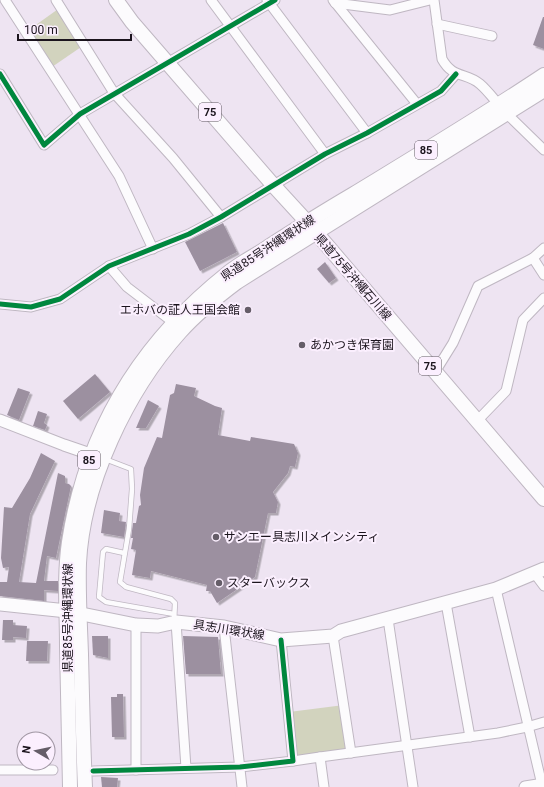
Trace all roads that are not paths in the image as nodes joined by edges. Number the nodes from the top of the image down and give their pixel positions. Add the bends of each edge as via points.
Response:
1 (5, 0) edge
2 (56, 0) edge
3 (116, 0) edge
4 (211, 0) edge
5 (430, 0) edge
6 (434, 0) edge
7 (270, 1) edge
8 (334, 1) edge
9 (438, 24) junction
10 (230, 26) junction
11 (492, 36) dead end
12 (167, 63) junction
13 (0, 74) edge
14 (456, 74) junction
15 (544, 75) edge
16 (544, 90) edge
17 (114, 93) junction
18 (417, 104) junction
19 (503, 109) junction
20 (80, 114) junction
21 (367, 133) junction
22 (544, 150) edge
23 (325, 154) junction
24 (274, 186) junction
25 (221, 216) junction
26 (307, 222) junction
27 (316, 233) junction
28 (544, 248) edge
29 (153, 249) junction
30 (534, 258) junction
31 (109, 266) junction
32 (544, 275) edge
33 (544, 298) edge
34 (0, 304) edge
35 (174, 323) junction
36 (435, 372) junction
37 (0, 420) edge
38 (477, 422) junction
39 (97, 456) junction
40 (544, 499) edge
41 (124, 553) junction
42 (539, 572) edge
43 (544, 586) edge
44 (496, 589) junction
45 (446, 603) junction
46 (0, 604) edge
47 (73, 612) junction
48 (388, 619) junction
49 (175, 620) junction
50 (136, 625) junction
51 (224, 627) junction
52 (333, 636) junction
53 (281, 640) junction
54 (544, 722) edge
55 (527, 727) junction
56 (470, 737) junction
57 (407, 746) junction
58 (351, 753) junction
59 (320, 757) junction
60 (293, 761) junction
61 (240, 767) junction
62 (186, 768) junction
63 (0, 770) edge
64 (16, 770) edge
65 (136, 770) junction
66 (93, 771) dead end
67 (543, 785) edge
68 (70, 787) edge
69 (85, 787) edge
70 (242, 787) edge
71 (324, 787) edge
72 (413, 787) edge
73 (525, 787) edge

1 - 20 street
2 - 17 street
3 - 12 main road, 県道75号沖縄石川線 / 75
4 - 10 street
5 - 8 street via 390,10
6 - 9 street
7 - 10 street
7 - 21 street
8 - 18 street
9 - 11 street
9 - 14 street via 442,59 446,67
10 - 12 street
10 - 23 street
12 - 17 street
12 - 24 main road, 県道75号沖縄石川線 / 75
13 - 20 street via 44,145
14 - 18 street via 441,91
14 - 19 street via 479,83
15 - 19 main road, 県道85号沖縄環状線 / 85
16 - 19 main road, 県道85号沖縄環状線 / 85
17 - 20 street
17 - 25 street
18 - 21 street
19 - 22 street
19 - 26 main road, 県道85号沖縄環状線 / 85
19 - 27 main road, 県道85号沖縄環状線 / 85
20 - 29 street via 119,176
21 - 23 street
23 - 24 street
24 - 25 street
24 - 26 main road, 県道75号沖縄石川線 / 75
25 - 29 street via 189,234
26 - 27 main road, 県道75号沖縄石川線 / 75
26 - 35 main road, 県道85号沖縄環状線 / 85 via 230,271
27 - 36 main road, 県道75号沖縄石川線 / 75
27 - 39 main road, 県道85号沖縄環状線 / 85 via 237,282 210,303 180,332 136,392
28 - 30 street
29 - 31 street
30 - 32 street
30 - 36 street via 478,286 453,343
31 - 34 street via 60,299 31,307
31 - 35 street via 127,287
33 - 38 street via 524,320 506,391
35 - 39 main road, 県道85号沖縄環状線 / 85 via 125,385 110,410
36 - 38 main road, 県道75号沖縄石川線 / 75
37 - 39 street
38 - 40 main road, 県道75号沖縄石川線 / 75
39 - 41 lane via 131,469 129,529
39 - 47 main road, 県道85号沖縄環状線 / 85
41 - 49 lane via 120,582 126,587 171,599 174,603
41 - 49 lane via 106,549 103,552 99,597 106,602
42 - 43 street
42 - 44 main road, 具志川環状線
44 - 45 main road, 具志川環状線
44 - 55 street
45 - 48 main road, 具志川環状線
45 - 56 street
46 - 47 main road, 具志川環状線
47 - 50 main road, 具志川環状線
47 - 68 main road, 県道85号沖縄環状線 / 85
47 - 69 main road, 県道85号沖縄環状線 / 85
48 - 52 main road, 具志川環状線 via 341,631
48 - 57 street
49 - 50 main road, 具志川環状線 via 158,626
49 - 51 main road, 具志川環状線
49 - 62 street
50 - 65 street
51 - 53 main road, 具志川環状線
51 - 61 street
52 - 53 main road, 具志川環状線
52 - 58 street
53 - 60 street
54 - 55 street
55 - 56 street
55 - 67 street
56 - 57 street
57 - 58 street
57 - 72 street
58 - 59 street
59 - 60 street
59 - 71 street
60 - 61 street
61 - 62 street
61 - 70 street
62 - 65 street
63 - 64 street
65 - 66 street
67 - 73 street

